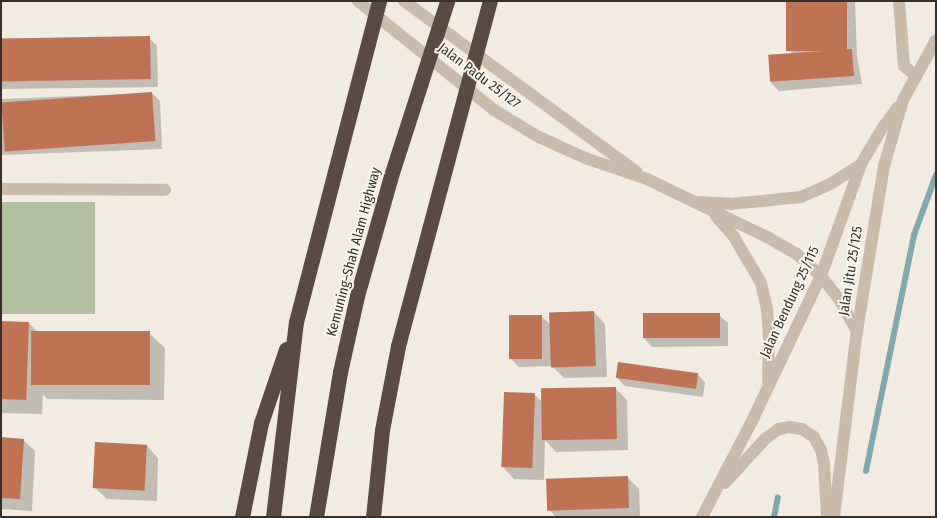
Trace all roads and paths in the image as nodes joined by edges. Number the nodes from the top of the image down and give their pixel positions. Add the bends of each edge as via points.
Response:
1 (358, 1) edge
2 (379, 1) edge
3 (404, 1) edge
4 (447, 1) edge
5 (490, 1) edge
6 (899, 1) edge
7 (936, 40) edge
8 (916, 76) junction
9 (903, 100) junction
10 (861, 164) junction
11 (647, 179) junction
12 (1, 189) edge
13 (165, 190) dead end
14 (690, 201) junction
15 (713, 212) junction
16 (821, 276) junction
17 (296, 322) junction
18 (857, 331) junction
19 (768, 384) junction
20 (710, 500) junction
21 (242, 517) edge
22 (273, 517) edge
23 (316, 517) edge
24 (373, 517) edge
25 (702, 517) edge
26 (827, 517) edge
27 (834, 517) edge

1 - 11 street, Jalan Padu 25/127 via 494,110 539,137 585,158
2 - 17 highway
3 - 11 street, Jalan Padu 25/127
4 - 23 highway, Kemuning–Shah Alam Highway via 390,179 357,296 340,372
5 - 24 highway via 398,346 382,430
6 - 8 street via 904,66
7 - 8 street, Jalan Jitu 25/125
8 - 9 street, Jalan Jitu 25/125
9 - 10 street, Jalan Bendung 25/115
9 - 18 street, Jalan Jitu 25/125 via 884,166
10 - 14 street via 832,183 801,197 731,204
10 - 16 street, Jalan Bendung 25/115
11 - 14 street, Jalan Padu 25/127
12 - 13 street
14 - 15 street, Jalan Padu 25/127
15 - 16 street, Jalan Padu 25/127 via 796,254
15 - 19 street via 734,237 761,283 769,336
16 - 18 street, Jalan Padu 25/127
16 - 19 street, Jalan Bendung 25/115
17 - 21 highway via 260,423
17 - 22 highway
18 - 27 street, Jalan Jitu 25/125
19 - 20 street, Jalan Bendung 25/115
20 - 25 street, Jalan Bendung 25/115
20 - 26 street via 765,439 779,429 790,427 802,429 814,437 821,450

